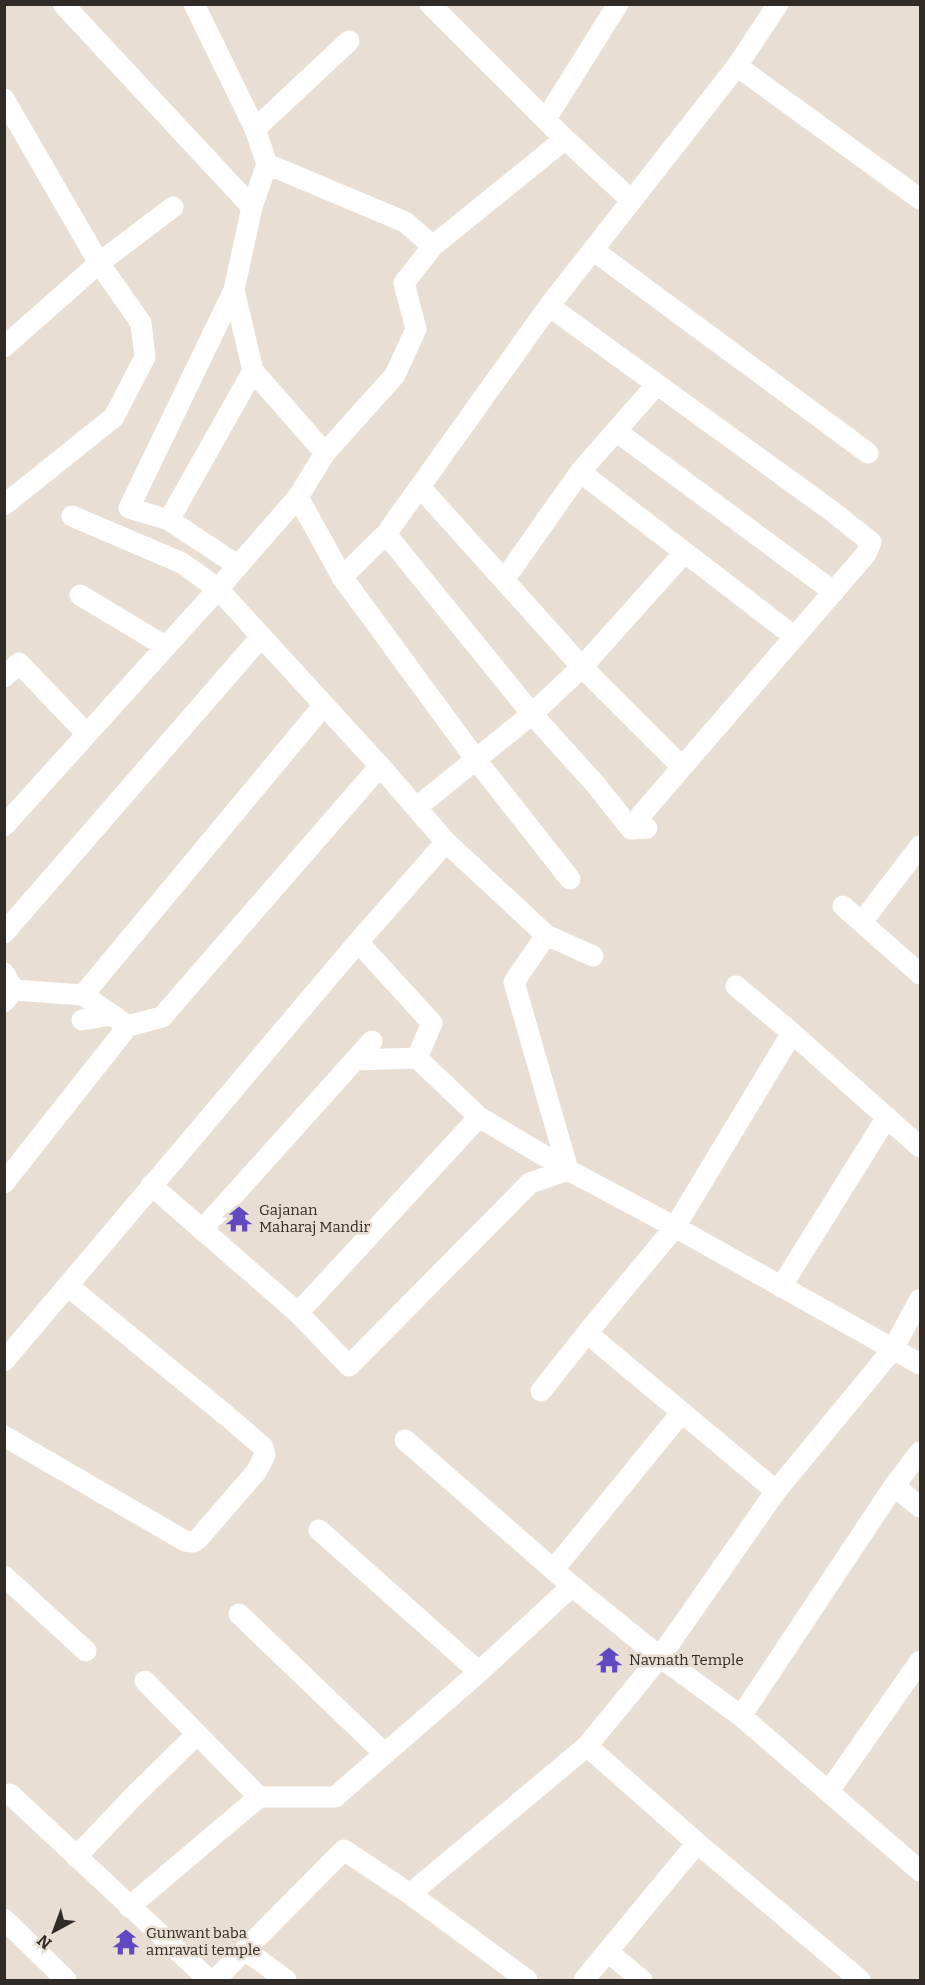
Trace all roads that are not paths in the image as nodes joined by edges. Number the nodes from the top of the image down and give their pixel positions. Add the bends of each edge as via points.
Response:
1 (63, 4) edge
2 (194, 4) edge
3 (430, 4) edge
4 (618, 4) edge
5 (778, 4) edge
6 (349, 41) dead end
7 (737, 66) junction
8 (4, 99) edge
9 (546, 118) junction
10 (255, 129) junction
11 (566, 139) junction
12 (267, 164) junction
13 (921, 199) edge
14 (631, 200) junction
15 (173, 207) dead end
16 (252, 207) junction
17 (434, 246) junction
18 (593, 250) junction
19 (99, 263) junction
20 (234, 290) junction
21 (549, 306) junction
22 (4, 347) edge
23 (253, 371) junction
24 (657, 384) junction
25 (616, 431) junction
26 (325, 453) junction
27 (868, 453) dead end
28 (580, 472) junction
29 (420, 487) junction
30 (298, 497) junction
31 (4, 505) edge
32 (72, 516) dead end
33 (169, 520) junction
34 (386, 534) junction
35 (684, 553) junction
36 (237, 566) junction
37 (342, 577) junction
38 (504, 580) junction
39 (218, 589) junction
40 (834, 592) junction
41 (80, 595) dead end
42 (261, 637) junction
43 (795, 637) junction
44 (165, 646) junction
45 (582, 667) junction
46 (4, 677) edge
47 (324, 705) junction
48 (532, 714) junction
49 (87, 734) junction
50 (477, 761) junction
51 (381, 766) junction
52 (682, 767) junction
53 (417, 807) junction
54 (4, 826) edge
55 (446, 842) junction
56 (921, 846) edge
57 (570, 879) dead end
58 (843, 906) dead end
59 (862, 922) junction
60 (4, 933) edge
61 (546, 935) junction
62 (358, 942) junction
63 (593, 956) dead end
64 (921, 974) edge
65 (736, 986) dead end
66 (8, 988) edge
67 (83, 995) junction
68 (82, 1020) dead end
69 (120, 1020) junction
70 (792, 1033) junction
71 (372, 1041) dead end
72 (417, 1058) junction
73 (355, 1060) junction
74 (479, 1117) junction
75 (887, 1117) junction
76 (921, 1147) edge
77 (581, 1177) junction
78 (4, 1183) edge
79 (151, 1185) junction
80 (675, 1227) junction
81 (202, 1230) junction
82 (68, 1286) junction
83 (781, 1287) junction
84 (921, 1299) edge
85 (298, 1313) junction
86 (587, 1332) junction
87 (893, 1349) junction
88 (4, 1361) edge
89 (921, 1364) edge
90 (541, 1391) dead end
91 (682, 1412) junction
92 (4, 1436) edge
93 (405, 1440) dead end
94 (921, 1452) edge
95 (894, 1486) junction
96 (776, 1491) junction
97 (921, 1507) edge
98 (319, 1530) dead end
99 (554, 1569) junction
100 (4, 1576) edge
101 (572, 1586) junction
102 (239, 1614) dead end
103 (86, 1651) dead end
104 (660, 1657) junction
105 (921, 1661) edge
106 (479, 1672) junction
107 (145, 1681) dead end
108 (741, 1716) junction
109 (196, 1735) junction
110 (587, 1746) junction
111 (385, 1754) junction
112 (829, 1791) junction
113 (10, 1794) dead end
114 (259, 1797) junction
115 (697, 1843) junction
116 (76, 1857) junction
117 (917, 1860) edge
118 (410, 1894) junction
119 (129, 1907) junction
120 (4, 1919) edge
121 (245, 1950) junction
122 (608, 1952) junction
123 (66, 1980) edge
124 (208, 1980) edge
125 (215, 1980) edge
126 (286, 1980) edge
127 (528, 1980) edge
128 (584, 1980) edge
129 (642, 1980) edge
130 (860, 1980) edge

1 - 16 street
2 - 10 street
3 - 9 street
4 - 9 street
5 - 7 street
6 - 10 street
7 - 13 street
7 - 14 street
8 - 19 street
9 - 11 street
10 - 12 street
11 - 14 street
11 - 17 street
12 - 16 street
12 - 17 street via 405,222
14 - 18 street
15 - 19 street
16 - 20 street
17 - 26 street via 404,284 416,329 395,375
18 - 21 street
18 - 27 street
19 - 22 street
19 - 31 street via 141,323 145,357 114,417
20 - 23 street
20 - 33 street via 129,508
21 - 24 street
21 - 29 street
23 - 26 street
23 - 33 street
24 - 25 street
24 - 40 street via 871,542 866,554
25 - 28 street
25 - 40 street
26 - 30 street
28 - 35 street
28 - 38 street
29 - 34 street
29 - 38 street
30 - 36 street
30 - 37 street
32 - 39 street via 182,563
33 - 36 street
34 - 37 street
34 - 48 street
35 - 43 street
35 - 45 street
36 - 39 street
37 - 50 street
38 - 45 street
39 - 42 street
39 - 44 street
40 - 43 street
41 - 44 street
42 - 47 street
42 - 60 street
43 - 52 street
44 - 49 street
45 - 48 street
45 - 52 street
46 - 49 street via 19,663
47 - 51 street
47 - 67 street
48 - 50 street
48 - 52 street via 631,829 644,822
49 - 54 street
50 - 53 street
50 - 57 street
51 - 53 street
51 - 69 street via 162,1017
53 - 55 street
55 - 61 street
55 - 62 street
56 - 59 street
58 - 59 street
59 - 64 street
61 - 63 street
61 - 77 street via 514,982
62 - 72 street via 432,1023
62 - 79 street
65 - 70 street
66 - 67 street
67 - 69 street
68 - 69 street
69 - 78 street
70 - 75 street
70 - 80 street
71 - 73 street
72 - 73 street
72 - 74 street
73 - 81 street
74 - 77 street
74 - 85 street
75 - 76 street
75 - 83 street
77 - 80 street
77 - 85 street via 530,1182 349,1366
79 - 81 street
79 - 82 street
80 - 83 street
80 - 86 street
81 - 85 street
82 - 88 street
82 - 92 street via 263,1447 265,1455 193,1542 185,1541
83 - 87 street
84 - 87 street
86 - 90 street
86 - 91 street
87 - 89 street
87 - 96 street
91 - 96 street
91 - 99 street
93 - 99 street
94 - 95 street
95 - 97 street
95 - 108 street
96 - 104 street
98 - 106 street
99 - 101 street
100 - 103 street
101 - 104 street
101 - 106 street
102 - 111 street
104 - 108 street
104 - 110 street
105 - 112 street
106 - 111 street
107 - 109 street
108 - 112 street
109 - 114 street
109 - 116 street
110 - 115 street
110 - 118 street
111 - 114 street via 335,1797
112 - 117 street
113 - 116 street
114 - 119 street
115 - 122 street
115 - 130 street
116 - 119 street
118 - 121 street via 344,1850
118 - 127 street
119 - 124 street
120 - 123 street
121 - 125 street
121 - 126 street
122 - 128 street
122 - 129 street

